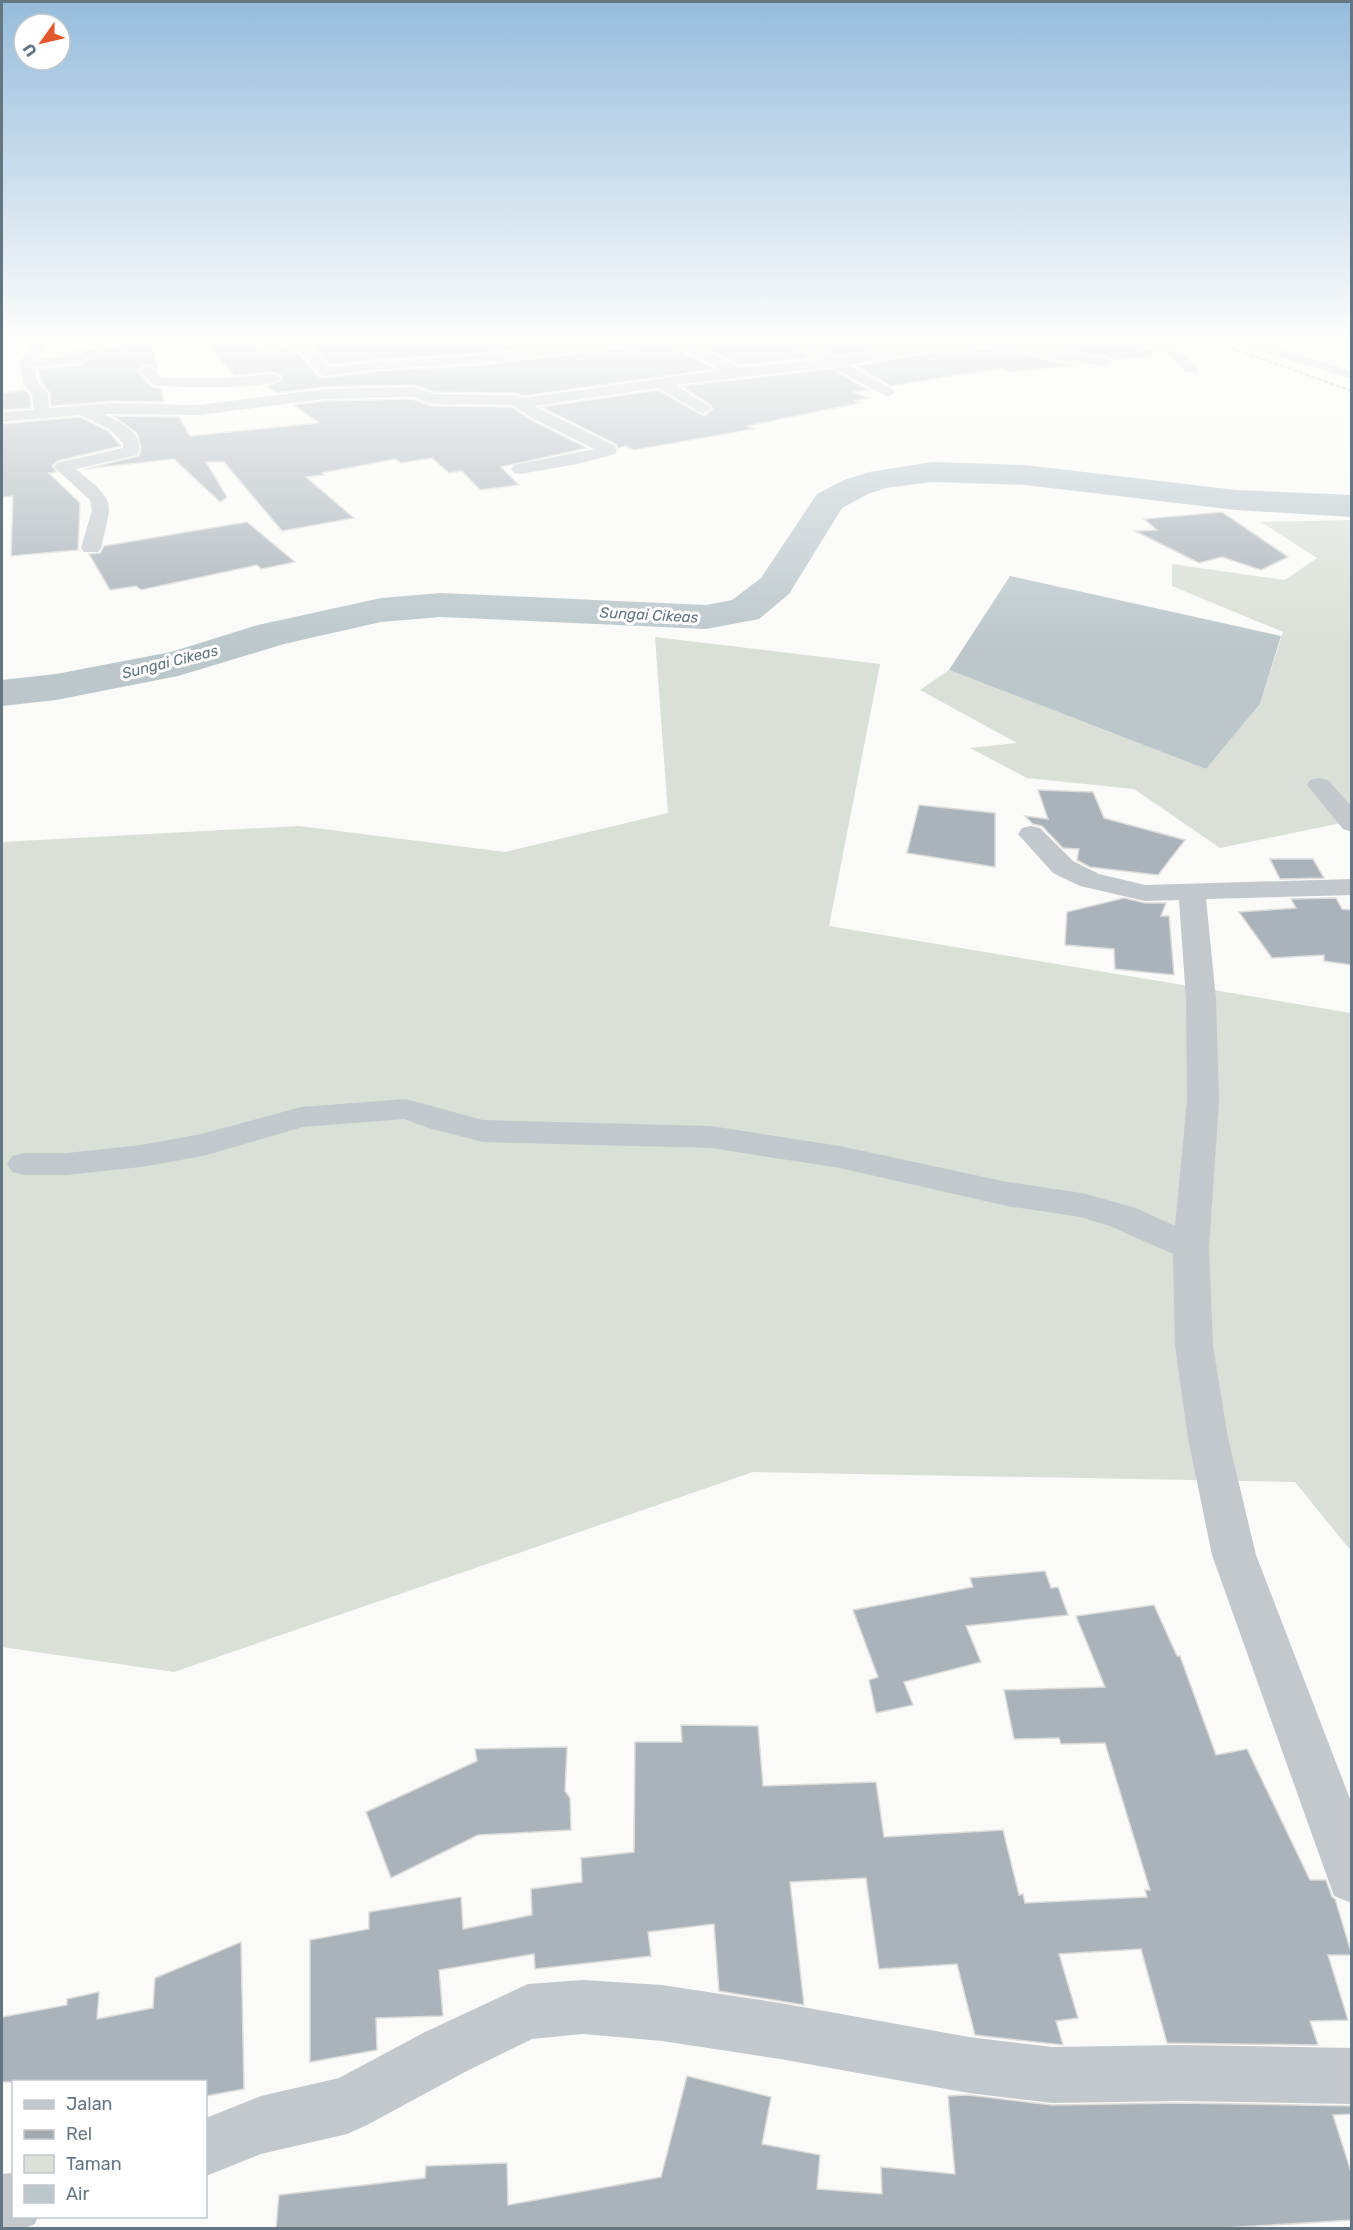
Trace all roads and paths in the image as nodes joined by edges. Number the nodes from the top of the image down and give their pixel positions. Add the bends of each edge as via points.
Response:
1 (130, 441) edge
2 (591, 441) edge
3 (520, 469) dead end
4 (91, 548) dead end
5 (1319, 785) dead end
6 (1352, 824) edge
7 (1031, 834) dead end
8 (1352, 887) edge
9 (1192, 893) junction
10 (24, 1164) dead end
11 (1191, 1248) junction
12 (1352, 1878) edge
13 (1352, 2076) edge
14 (207, 2147) edge

1 - 4 street via 131,451 63,467 99,498 101,510
2 - 3 street via 609,450
5 - 6 street
7 - 9 street via 1063,867 1089,879 1145,893
8 - 9 street
9 - 11 street via 1201,999 1203,1101
10 - 11 street via 141,1156 203,1146 301,1118 406,1109 483,1131 711,1137 840,1156 1007,1194 1082,1204 1123,1217
11 - 12 street via 1194,1346 1208,1438 1234,1555
13 - 14 street via 1052,2075 969,2065 662,2013 583,2007 528,2012 347,2104 261,2125

